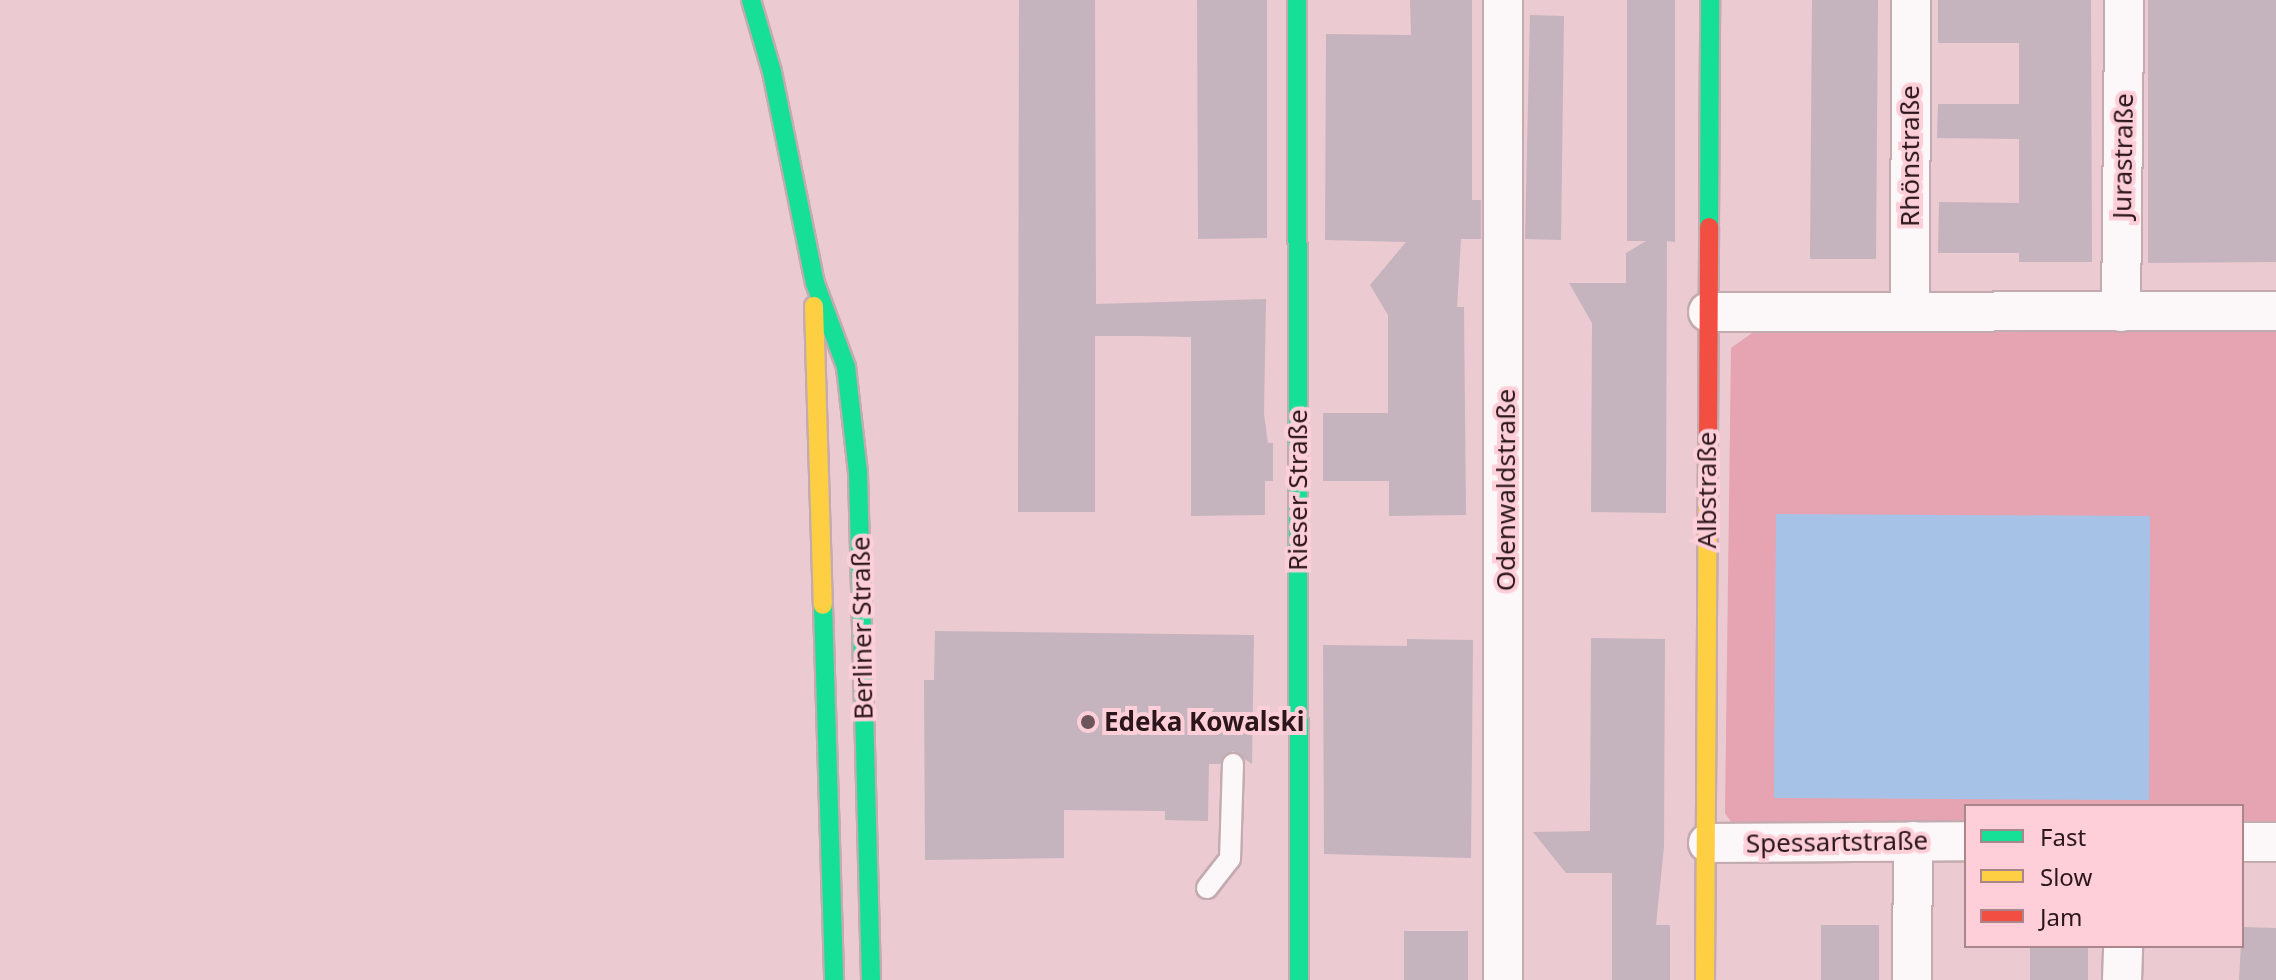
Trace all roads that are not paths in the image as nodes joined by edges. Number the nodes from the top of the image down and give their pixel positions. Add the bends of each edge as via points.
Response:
1 (751, 0) edge
2 (1297, 0) edge
3 (1503, 0) edge
4 (1710, 0) edge
5 (1911, 0) edge
6 (2124, 0) edge
7 (815, 283) junction
8 (1910, 311) junction
9 (2276, 311) edge
10 (1708, 312) junction
11 (2121, 312) junction
12 (1233, 764) dead end
13 (1913, 841) junction
14 (1964, 841) edge
15 (2244, 842) edge
16 (2276, 842) edge
17 (1708, 843) junction
18 (1207, 888) dead end
19 (2123, 948) edge
20 (834, 980) edge
21 (871, 980) edge
22 (1299, 980) edge
23 (1503, 980) edge
24 (1705, 980) edge
25 (1912, 980) edge
26 (2122, 980) edge

1 - 7 street, Berliner Straße via 772,72
2 - 22 street, Rieser Straße
3 - 23 street, Odenwaldstraße
4 - 10 street, Albstraße
5 - 8 street, Rhönstraße
6 - 11 street, Jurastraße
7 - 20 street, Berliner Straße
7 - 21 street, Berliner Straße via 846,367 858,473
8 - 10 street
8 - 11 street
9 - 11 street
10 - 17 street, Albstraße
12 - 18 lane via 1230,859
13 - 14 street, Spessartstraße
13 - 17 street, Spessartstraße
13 - 25 street
15 - 16 street
17 - 24 street, Albstraße
19 - 26 street

